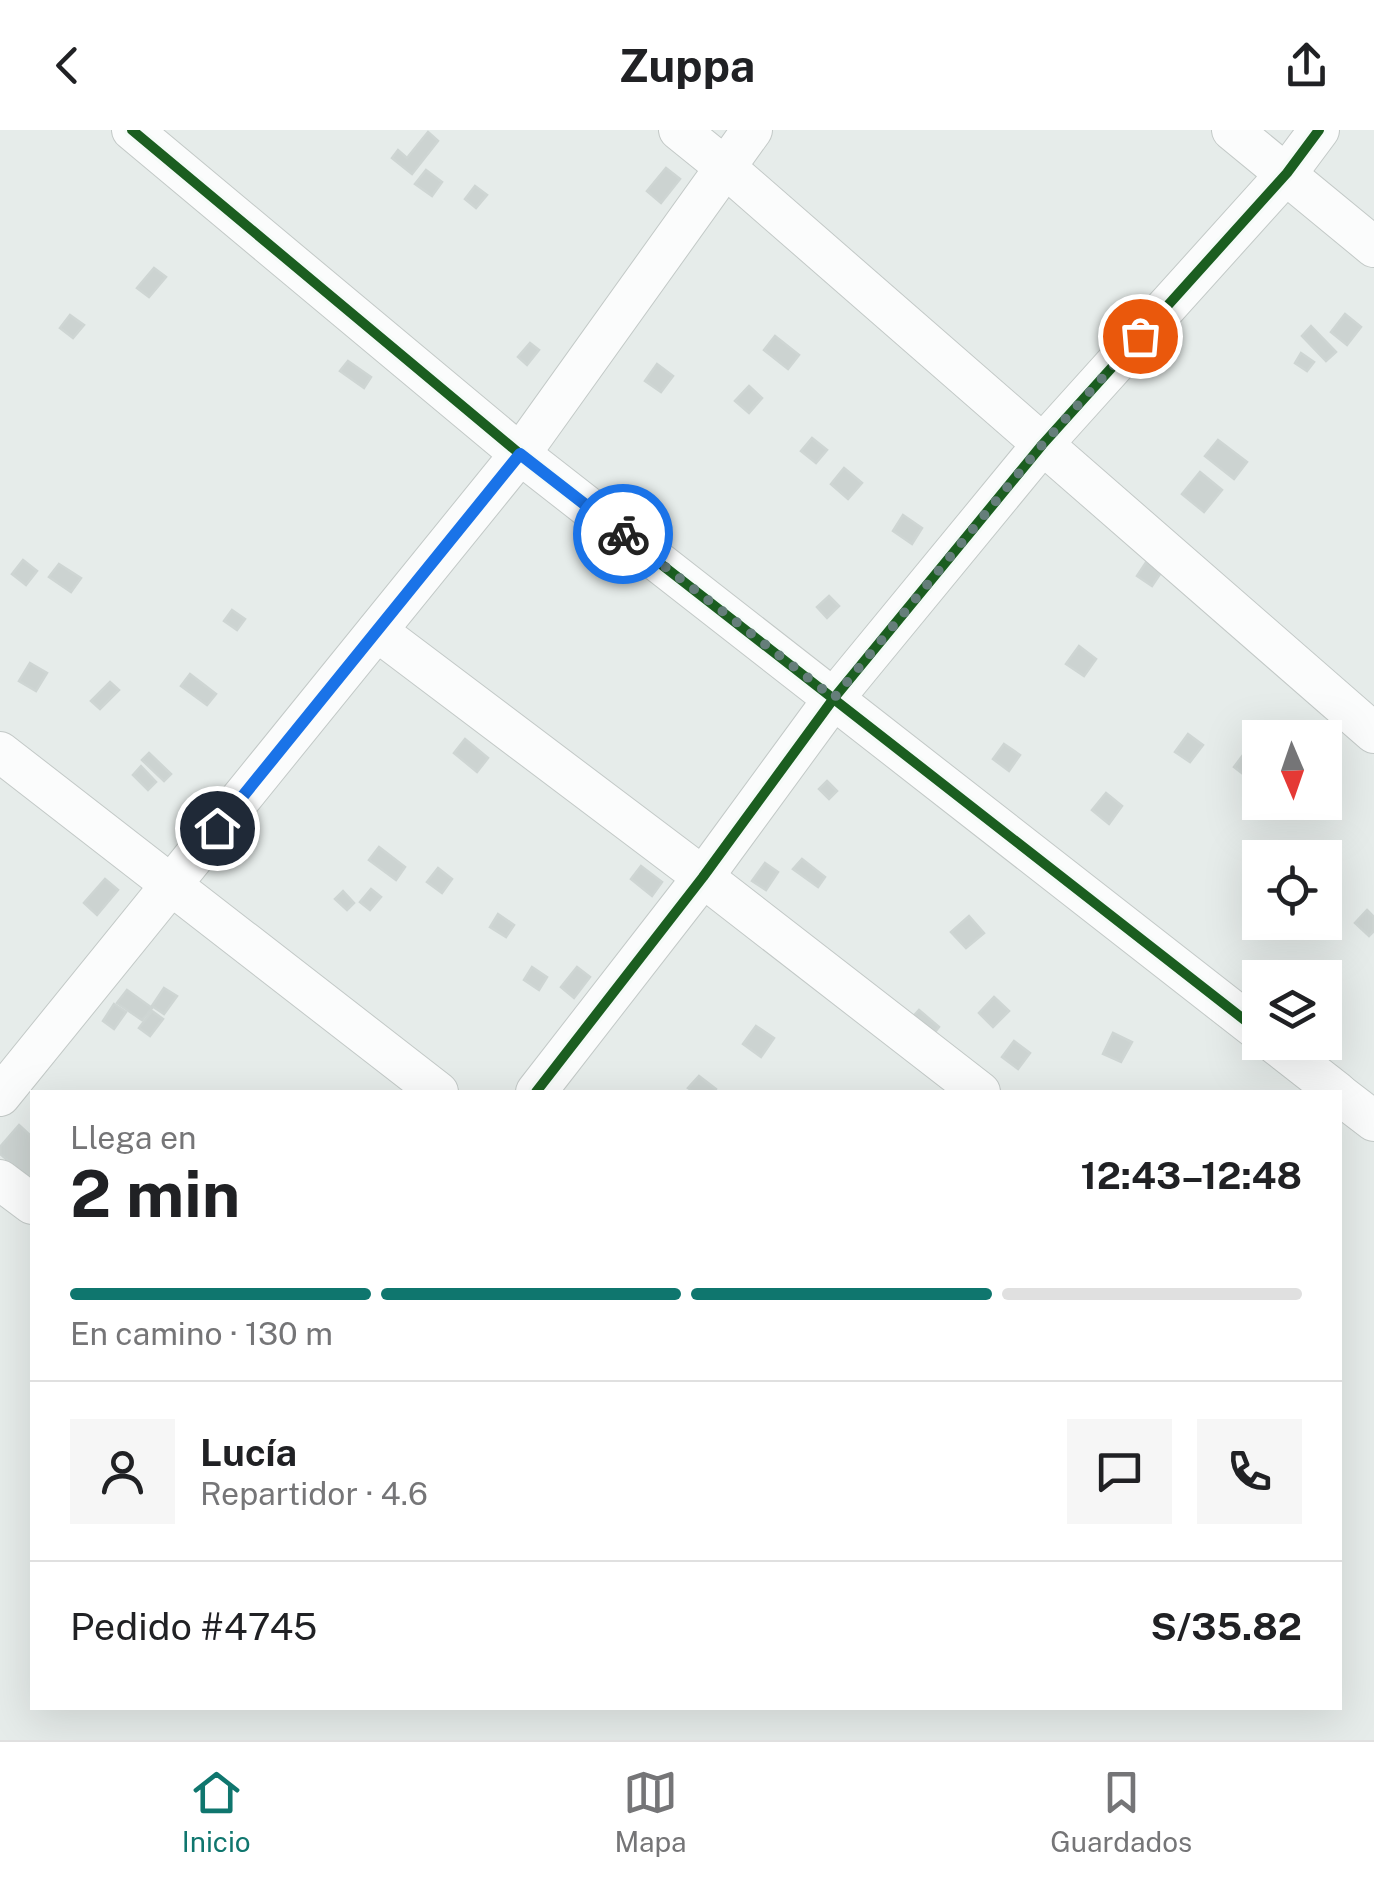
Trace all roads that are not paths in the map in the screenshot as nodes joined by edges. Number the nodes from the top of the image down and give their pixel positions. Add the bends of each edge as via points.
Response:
1 (132, 130) edge
2 (679, 130) edge
3 (752, 130) edge
4 (1232, 130) edge
5 (1319, 130) edge
6 (726, 168) junction
7 (1287, 173) junction
8 (1374, 246) edge
9 (1042, 445) junction
10 (520, 454) junction
11 (377, 631) junction
12 (834, 698) junction
13 (1369, 718) edge
14 (0, 752) edge
15 (703, 877) junction
16 (172, 884) junction
17 (1242, 1018) edge
18 (1296, 1060) edge
19 (435, 1090) edge
20 (538, 1090) edge
21 (977, 1090) edge
22 (1333, 1090) edge
23 (0, 1096) edge
24 (1342, 1097) edge
25 (1374, 1122) edge
26 (0, 1180) edge
27 (30, 1202) edge

1 - 10 street
2 - 6 street
3 - 6 street
4 - 7 street
5 - 7 street
6 - 9 street
6 - 10 street
7 - 8 street
7 - 9 street
9 - 12 street
9 - 13 street
10 - 11 street
10 - 12 street
11 - 15 street
11 - 16 street
12 - 15 street
12 - 17 street
14 - 16 street
15 - 20 street
15 - 21 street
16 - 19 street
16 - 23 street
18 - 22 street
24 - 25 street
26 - 27 street

